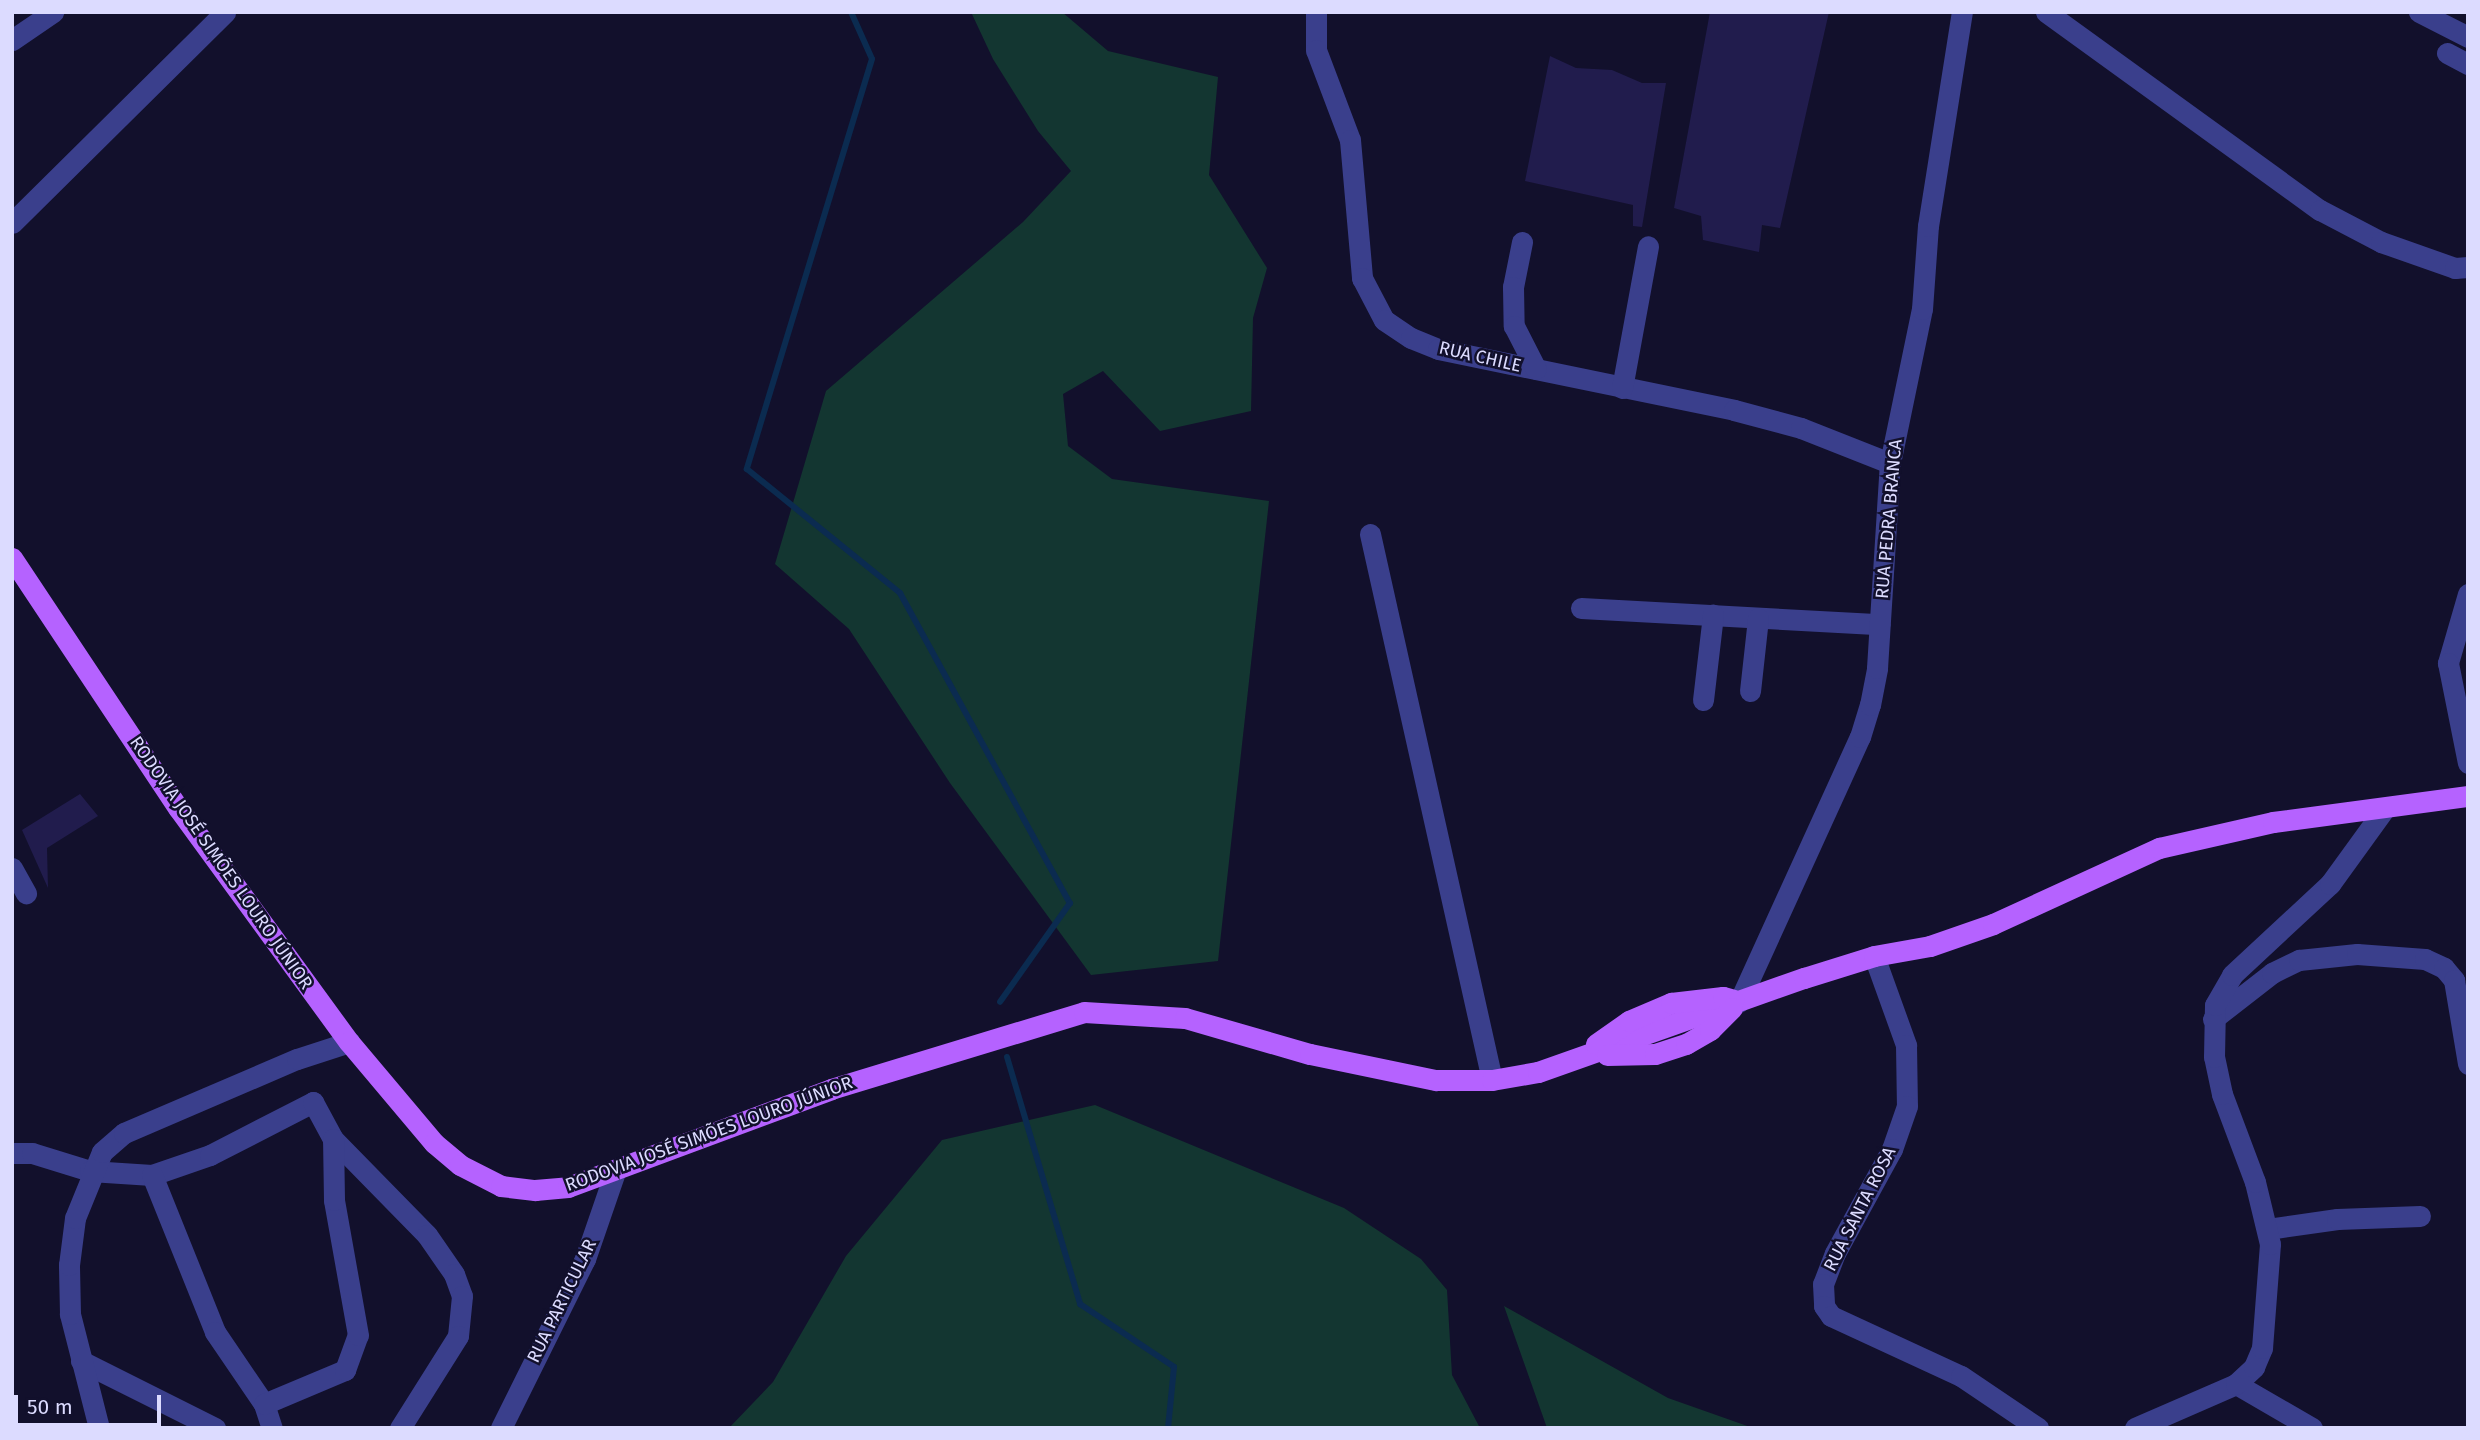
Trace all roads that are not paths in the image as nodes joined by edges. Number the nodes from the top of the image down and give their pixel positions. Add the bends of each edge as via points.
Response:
1 (53, 12) edge
2 (225, 12) edge
3 (1316, 12) edge
4 (1962, 12) edge
5 (2046, 12) edge
6 (2421, 13) edge
7 (2468, 37) edge
8 (12, 40) edge
9 (2446, 53) dead end
10 (2468, 64) edge
11 (12, 223) edge
12 (1522, 243) dead end
13 (1648, 246) dead end
14 (2468, 267) edge
15 (1536, 369) junction
16 (1622, 388) junction
17 (1890, 463) junction
18 (1370, 534) dead end
19 (12, 558) edge
20 (2468, 594) edge
21 (1581, 608) dead end
22 (1713, 615) junction
23 (1758, 618) junction
24 (1880, 624) junction
25 (1750, 691) dead end
26 (1703, 700) dead end
27 (2468, 763) edge
28 (2468, 796) edge
29 (2385, 808) junction
30 (12, 868) edge
31 (26, 893) dead end
32 (1874, 956) junction
33 (1739, 1002) junction
34 (2213, 1018) junction
35 (349, 1042) junction
36 (1573, 1060) junction
37 (2468, 1064) edge
38 (1492, 1080) junction
39 (333, 1139) junction
40 (12, 1153) edge
41 (90, 1171) junction
42 (615, 1172) junction
43 (152, 1175) junction
44 (2420, 1216) dead end
45 (2268, 1229) junction
46 (81, 1360) junction
47 (2236, 1384) junction
48 (264, 1404) junction
49 (99, 1428) edge
50 (215, 1428) edge
51 (272, 1428) edge
52 (400, 1428) edge
53 (501, 1428) edge
54 (2038, 1428) edge
55 (2135, 1428) edge
56 (2312, 1428) edge

1 - 8 street
2 - 11 street
3 - 15 street, RUA CHILE via 1315,50 1350,140 1362,278 1372,302 1384,320 1411,338
4 - 17 street, RUA PEDRA BRANCA via 1928,226 1922,309
5 - 14 street via 2320,210 2381,242 2455,268
6 - 7 street
9 - 10 street
12 - 15 street via 1513,288 1514,326
13 - 16 street
15 - 16 street, RUA CHILE
16 - 17 street, RUA CHILE via 1801,428
17 - 24 street, RUA PEDRA BRANCA
18 - 38 street
19 - 35 main road, RODOVIA JOSÉ SIMÕES LOURO JÚNIOR via 179,810
20 - 27 street via 2448,663
21 - 22 street
22 - 23 street
22 - 26 street
23 - 24 street
23 - 25 street
24 - 33 street, RUA PEDRA BRANCA via 1877,668 1860,737
28 - 29 main road, RODOVIA JOSÉ SIMÕES LOURO JÚNIOR
29 - 32 main road, RODOVIA JOSÉ SIMÕES LOURO JÚNIOR via 2273,822 2171,845 1993,924 1930,946
29 - 34 street via 2330,884 2232,975 2220,991
30 - 31 street
32 - 33 main road, RODOVIA JOSÉ SIMÕES LOURO JÚNIOR
32 - 54 street, RUA SANTA ROSA via 1906,1045 1907,1106 1892,1149 1822,1284 1824,1306 1831,1316 1961,1376
33 - 36 main road, RODOVIA JOSÉ SIMÕES LOURO JÚNIOR via 1710,1030 1686,1044 1655,1054
33 - 36 main road, RODOVIA JOSÉ SIMÕES LOURO JÚNIOR via 1723,997 1671,1003 1629,1021
34 - 37 street via 2272,973 2299,960 2357,954 2425,959 2444,968 2454,980
34 - 45 street via 2214,1057 2222,1094
35 - 41 street via 124,1133 102,1152
35 - 42 main road, RODOVIA JOSÉ SIMÕES LOURO JÚNIOR via 434,1143 480,1179 535,1190 568,1187
36 - 38 main road, RODOVIA JOSÉ SIMÕES LOURO JÚNIOR
38 - 42 main road, RODOVIA JOSÉ SIMÕES LOURO JÚNIOR via 1456,1083 1388,1072 1185,1018 1084,1012 831,1089
39 - 43 street via 313,1102 210,1155
39 - 48 street via 334,1200 358,1335 345,1370
39 - 52 street via 426,1235 454,1274 462,1296 458,1336
40 - 41 street via 32,1153
41 - 43 street
41 - 46 street via 75,1218 69,1265 70,1314
42 - 53 street, RUA PARTICULAR via 585,1259
43 - 48 street via 215,1332
44 - 45 street via 2337,1219
45 - 47 street via 2269,1293 2262,1348 2255,1367
46 - 49 street
46 - 50 street
47 - 55 street
47 - 56 street
48 - 51 street

